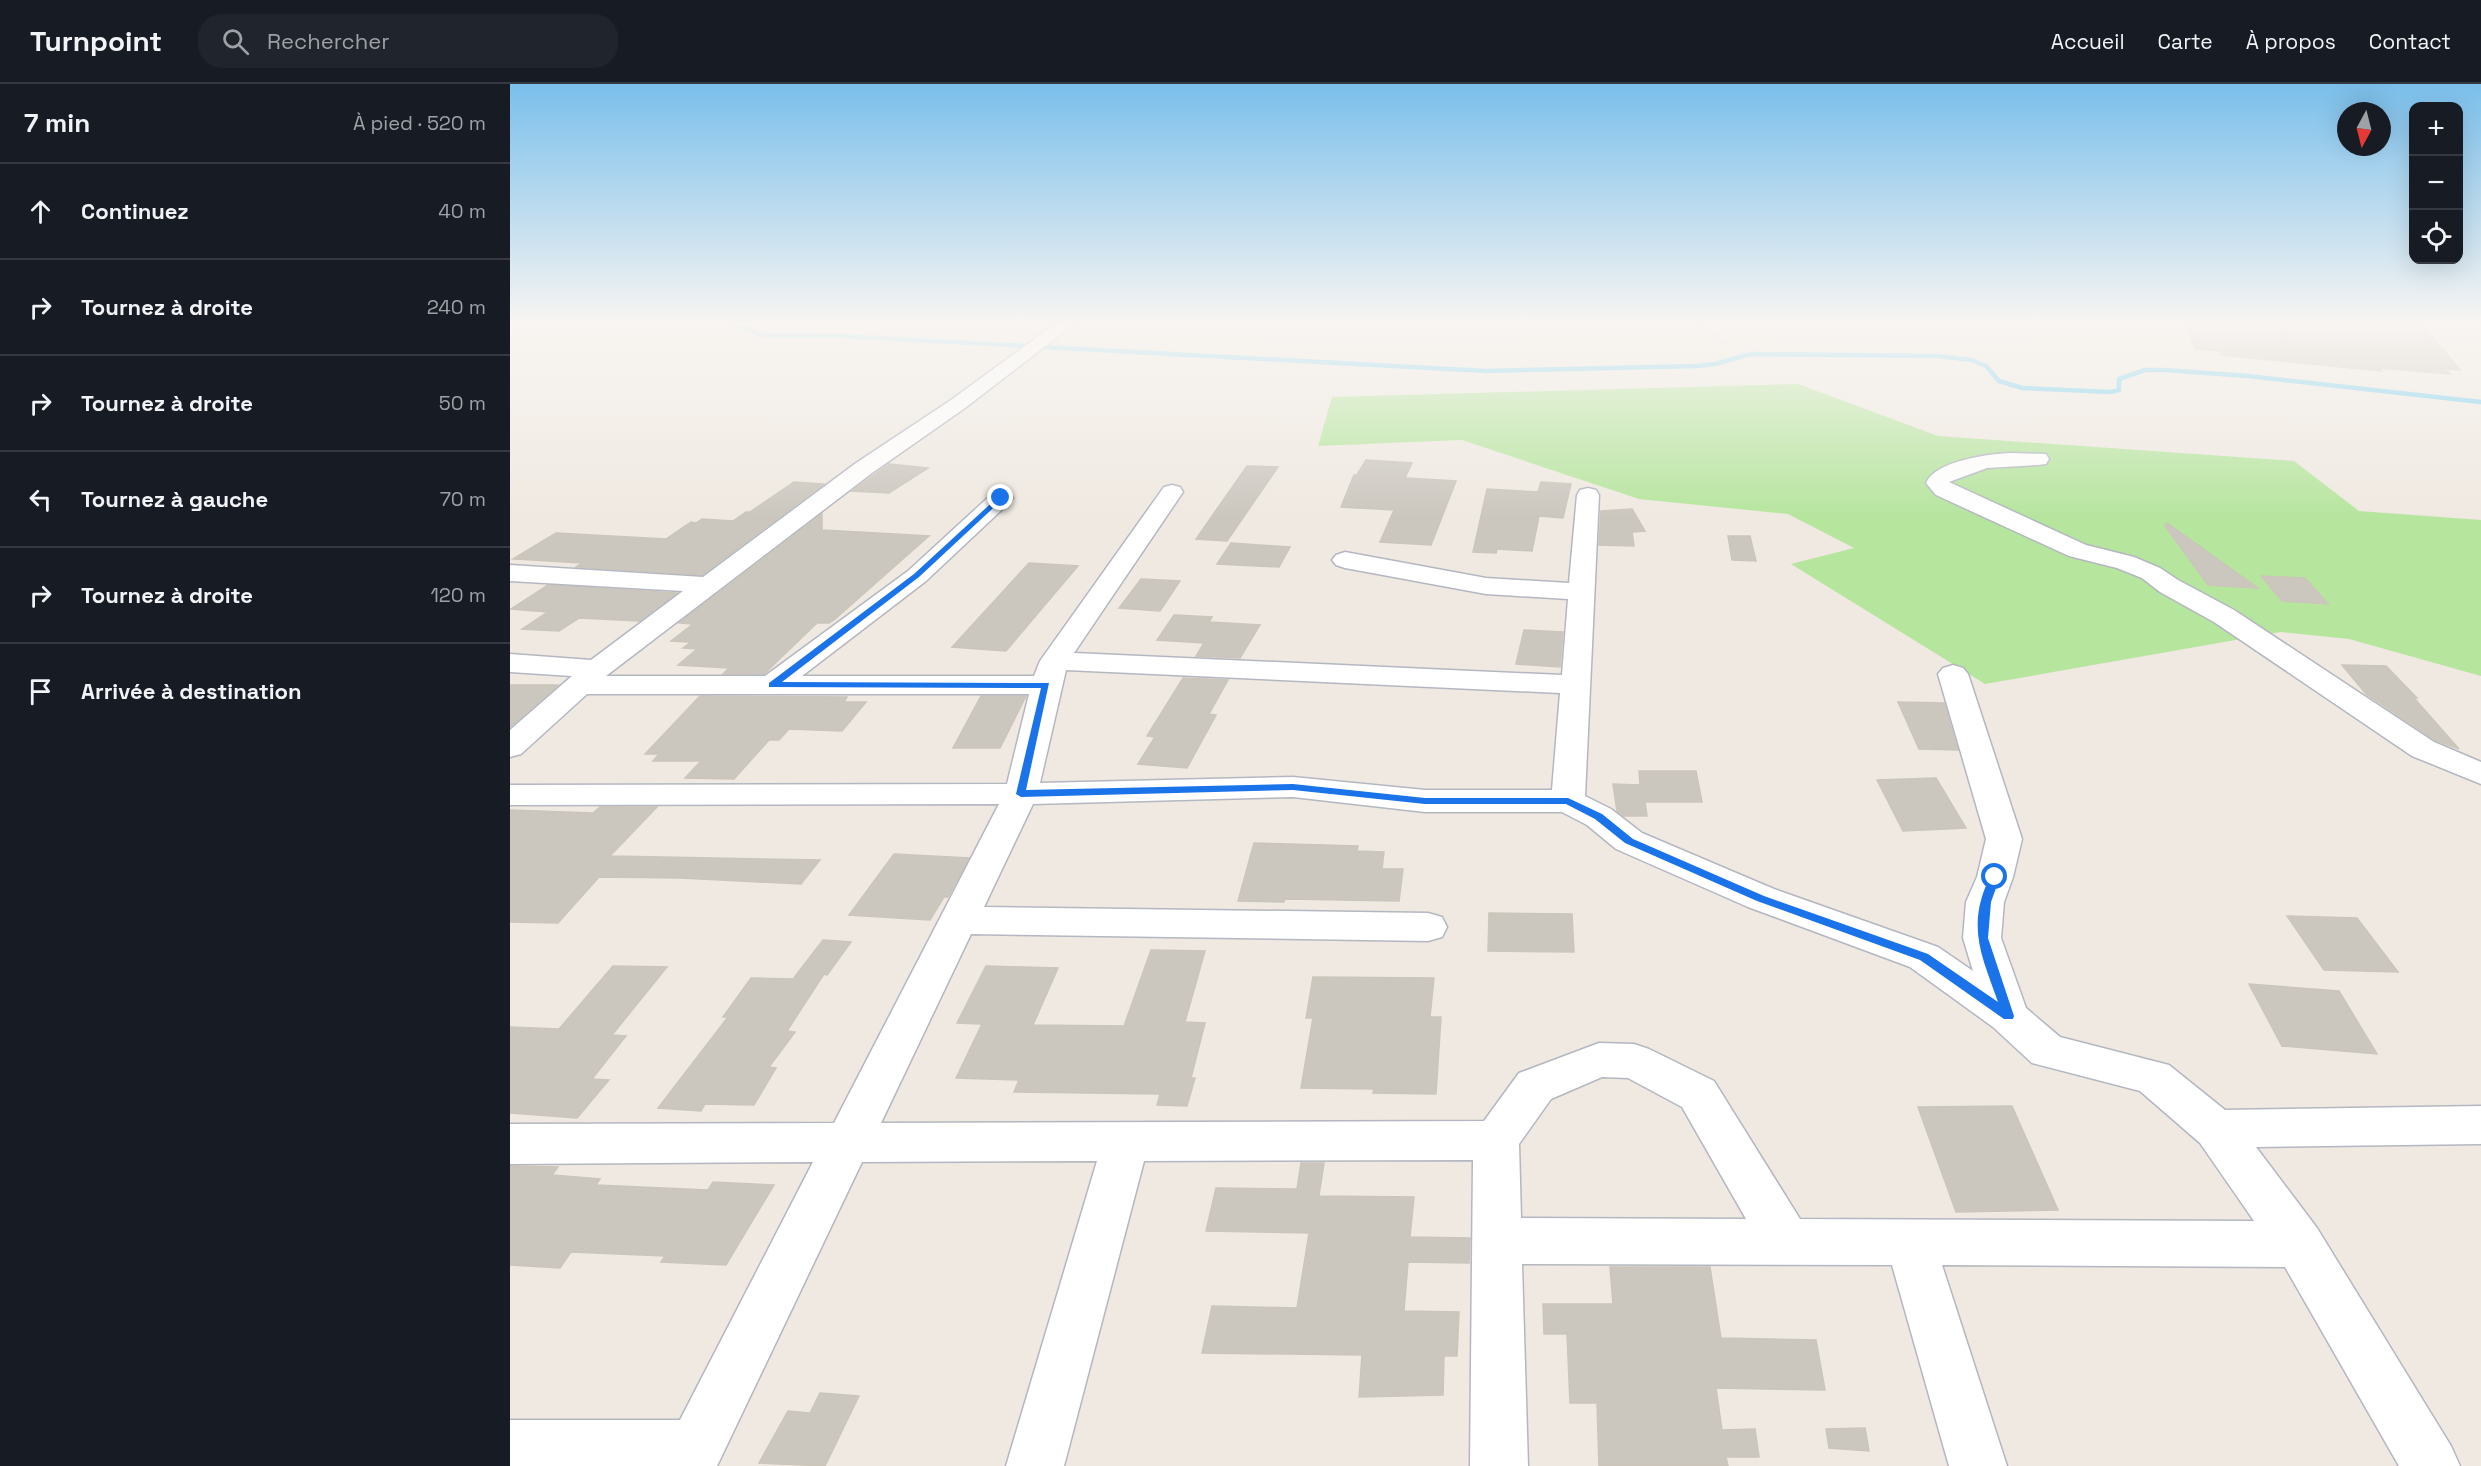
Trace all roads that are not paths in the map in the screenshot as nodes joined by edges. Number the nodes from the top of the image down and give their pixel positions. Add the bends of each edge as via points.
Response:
1 (976, 388) edge
2 (2038, 459) dead end
3 (1172, 492) dead end
4 (1588, 495) dead end
5 (1001, 498) dead end
6 (1345, 560) dead end
7 (510, 573) edge
8 (710, 585) junction
9 (1581, 592) junction
10 (510, 663) edge
11 (1050, 673) junction
12 (1953, 674) dead end
13 (588, 677) junction
14 (772, 685) junction
15 (1575, 685) junction
16 (510, 747) edge
17 (2481, 774) edge
18 (1021, 794) junction
19 (510, 795) edge
20 (1568, 801) junction
21 (958, 920) junction
22 (1428, 927) dead end
23 (2008, 1016) junction
24 (2481, 1125) edge
25 (2217, 1129) junction
26 (1496, 1140) junction
27 (1126, 1141) junction
28 (847, 1143) junction
29 (510, 1144) edge
30 (1497, 1241) junction
31 (1786, 1242) junction
32 (1910, 1242) junction
33 (2299, 1244) junction
34 (510, 1449) edge
35 (691, 1457) edge
36 (1035, 1466) edge
37 (1499, 1466) edge
38 (1978, 1466) edge
39 (2431, 1466) edge

1 - 8 street
2 - 17 street via 2003,458 1973,463 1939,478 1937,483 1944,490 2078,551 2125,562 2151,573 2224,616 2422,749
3 - 11 street
4 - 9 street
5 - 14 street via 917,576
6 - 9 street via 1486,586
7 - 8 street
8 - 13 street
9 - 15 street
10 - 13 street
11 - 14 street
11 - 15 street
11 - 18 street
12 - 23 street via 2004,839 1985,902 1982,938
13 - 14 street
13 - 16 street
15 - 20 street
18 - 19 street
18 - 20 street via 1293,787 1425,801
18 - 21 street
20 - 23 street via 1599,816 1640,846 1761,898 1924,957
21 - 22 street
21 - 28 street
23 - 25 street via 2047,1051 2153,1077
24 - 25 street
25 - 33 street
26 - 27 street
26 - 30 street
26 - 31 street via 1535,1086 1599,1060 1634,1061 1698,1094
27 - 28 street
27 - 36 street
28 - 29 street
28 - 35 street
30 - 31 street
30 - 37 street
31 - 32 street
32 - 33 street
32 - 38 street
33 - 39 street
34 - 35 street

